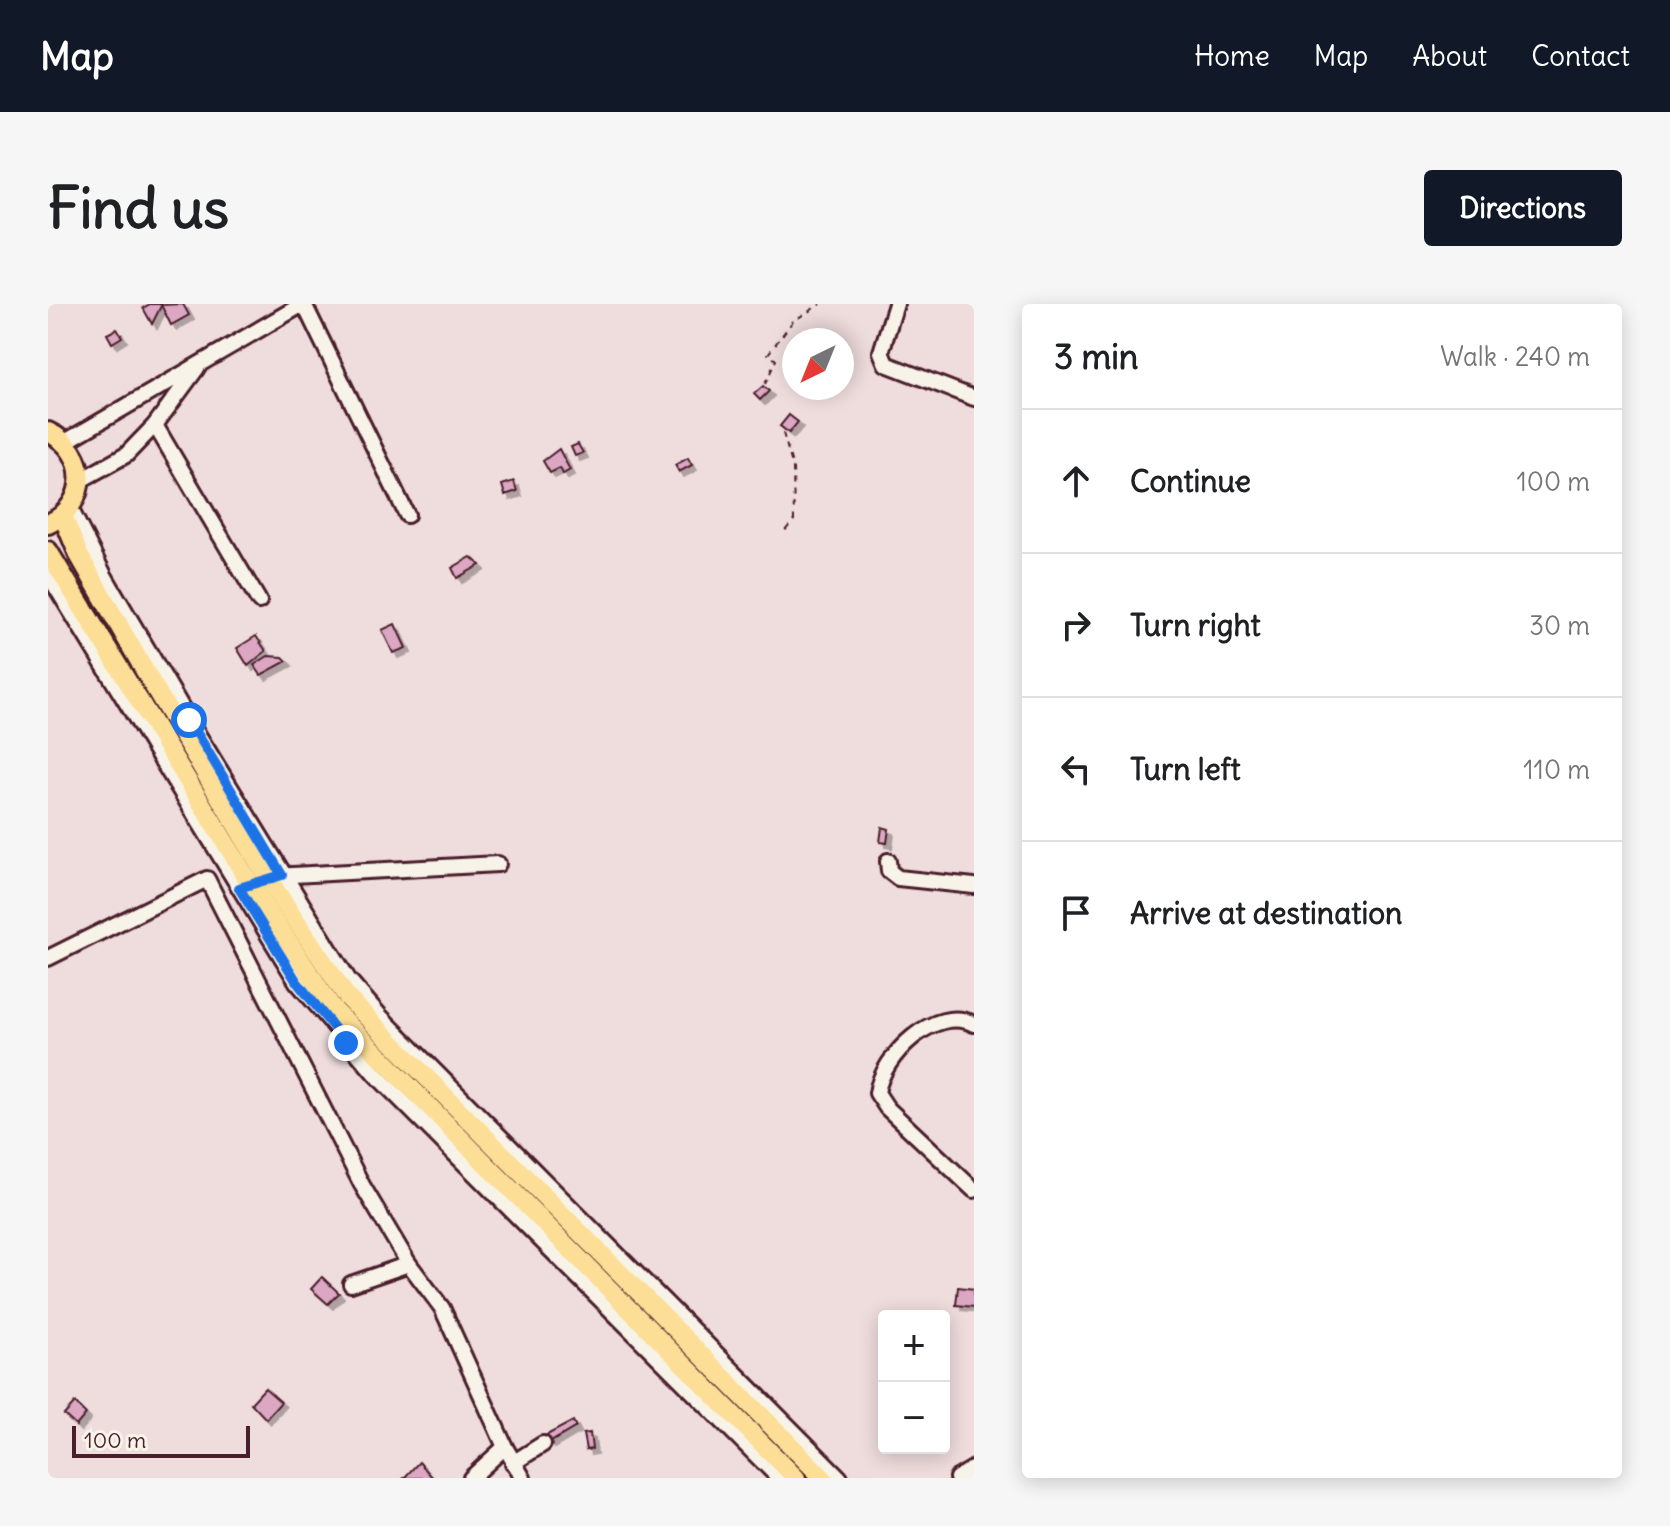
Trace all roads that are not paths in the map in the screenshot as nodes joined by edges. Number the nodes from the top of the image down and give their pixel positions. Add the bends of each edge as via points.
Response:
1 (304, 304) edge
2 (896, 304) edge
3 (200, 364) junction
4 (974, 398) edge
5 (155, 425) junction
6 (48, 432) edge
7 (65, 442) junction
8 (81, 480) junction
9 (407, 515) dead end
10 (60, 516) edge
11 (48, 551) edge
12 (48, 574) edge
13 (259, 601) dead end
14 (888, 861) dead end
15 (498, 864) dead end
16 (259, 881) junction
17 (974, 886) edge
18 (48, 958) edge
19 (974, 1024) edge
20 (974, 1190) edge
21 (409, 1264) junction
22 (351, 1284) dead end
23 (543, 1444) dead end
24 (505, 1447) junction
25 (513, 1463) junction
26 (974, 1468) edge
27 (471, 1478) edge
28 (523, 1478) edge
29 (779, 1478) edge
30 (796, 1478) edge
31 (823, 1478) edge
32 (840, 1478) edge
33 (957, 1478) edge

1 - 3 street
1 - 9 street
2 - 4 street via 881,352 886,364
3 - 5 street
3 - 7 street
5 - 8 street via 126,455
5 - 13 street
6 - 7 main road
7 - 8 main road
8 - 10 main road
10 - 16 main road
11 - 16 main road
12 - 16 street
14 - 17 street via 889,871 898,878
15 - 16 street
16 - 29 street via 297,982 346,1043
16 - 30 main road via 308,974 360,1039
16 - 31 main road via 373,1026
16 - 32 street via 329,953 381,1017
18 - 21 street via 207,879 362,1185
19 - 20 street via 943,1020 919,1034 880,1077 877,1093
21 - 22 street
21 - 24 street via 442,1308
23 - 25 street
24 - 25 street
24 - 27 street
25 - 28 street
26 - 33 street

